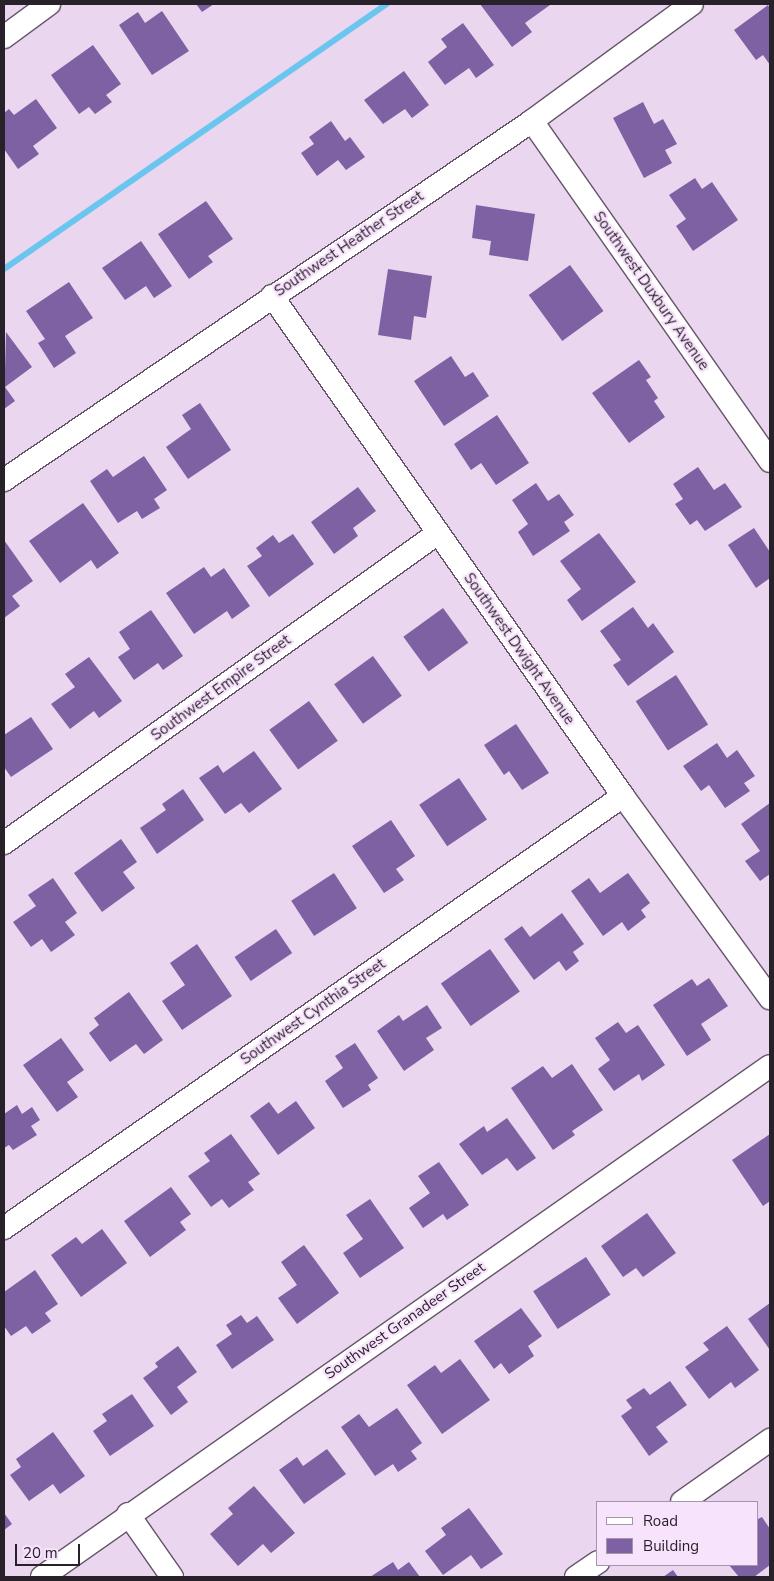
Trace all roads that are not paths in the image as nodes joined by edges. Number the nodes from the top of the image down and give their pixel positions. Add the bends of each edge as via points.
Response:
1 (49, 4) edge
2 (692, 4) edge
3 (4, 37) edge
4 (532, 121) junction
5 (272, 296) junction
6 (770, 461) edge
7 (4, 480) edge
8 (438, 533) junction
9 (623, 796) junction
10 (4, 843) edge
11 (770, 998) edge
12 (770, 1066) edge
13 (4, 1228) edge
14 (770, 1440) edge
15 (683, 1501) edge
16 (128, 1514) junction
17 (596, 1563) edge
18 (42, 1577) edge
19 (172, 1577) edge
20 (576, 1577) edge

1 - 3 street
2 - 4 street, Southwest Heather Street
4 - 5 street, Southwest Heather Street
4 - 6 street, Southwest Duxbury Avenue
5 - 7 street, Southwest Heather Street
5 - 8 street, Southwest Dwight Avenue
8 - 9 street, Southwest Dwight Avenue
8 - 10 street, Southwest Empire Street
9 - 11 street, Southwest Dwight Avenue
9 - 13 street, Southwest Cynthia Street
12 - 16 street, Southwest Granadeer Street
14 - 15 street
16 - 18 street, Southwest Granadeer Street
16 - 19 street
17 - 20 street

